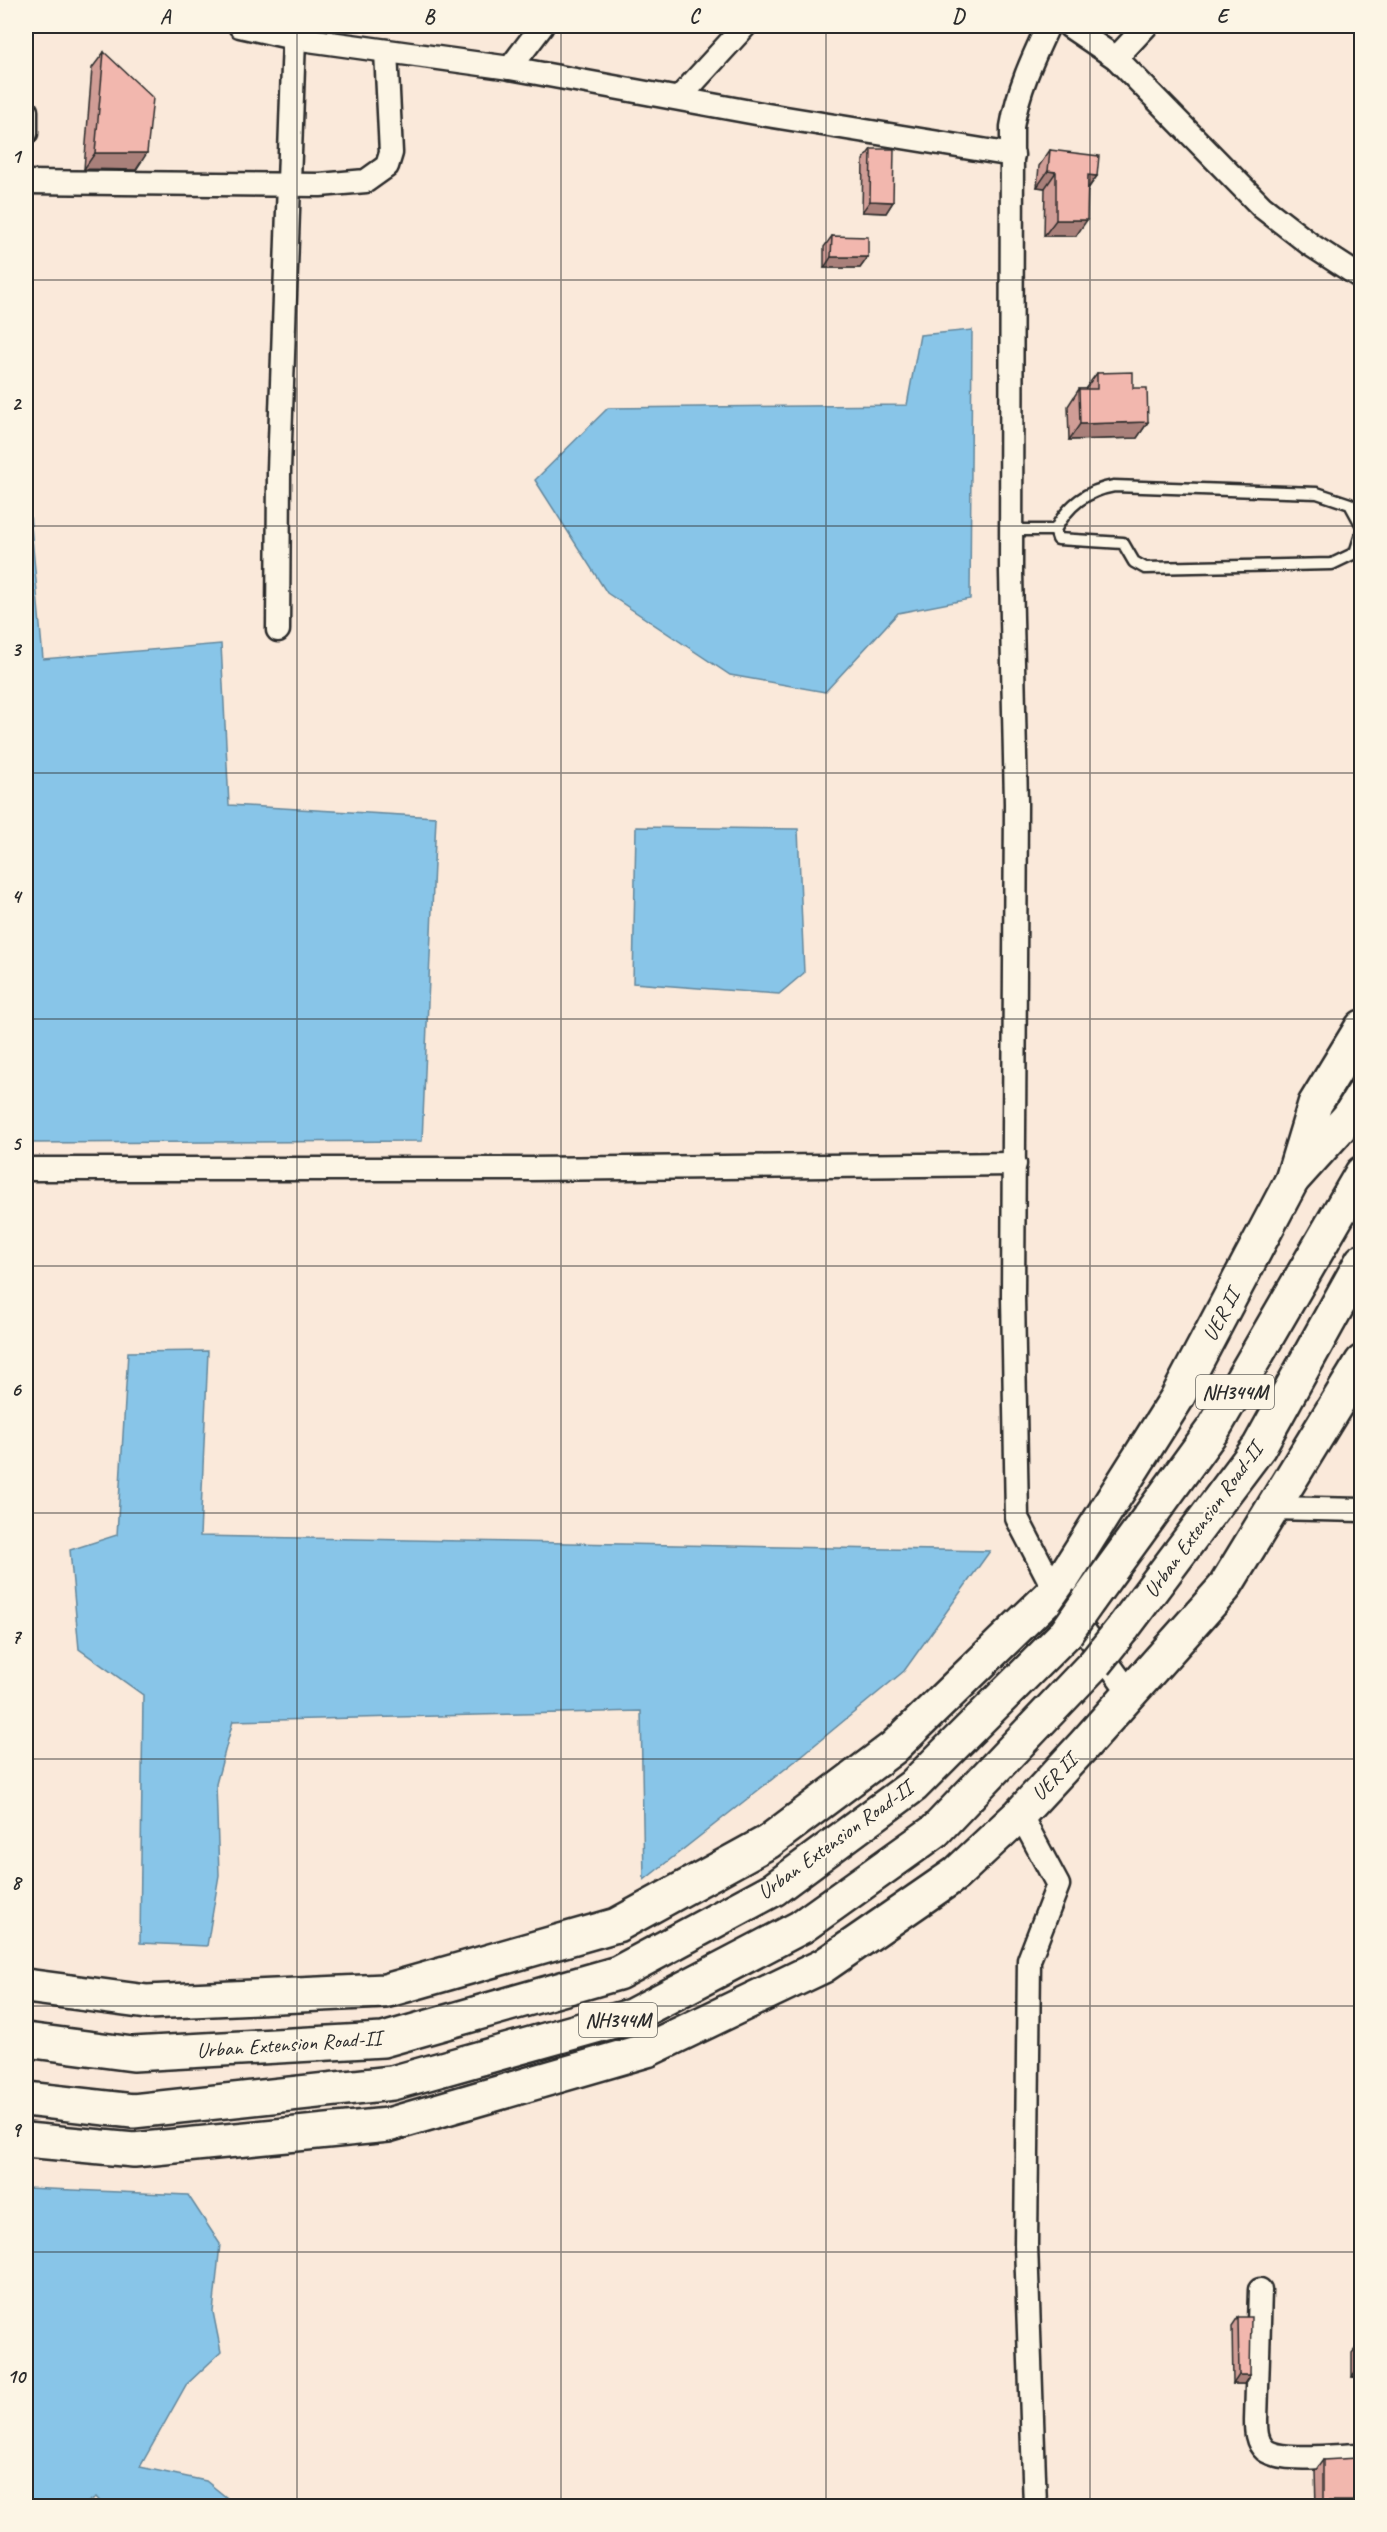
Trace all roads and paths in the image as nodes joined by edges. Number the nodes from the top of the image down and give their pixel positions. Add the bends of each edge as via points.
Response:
1 (243, 26) edge
2 (542, 26) edge
3 (745, 26) edge
4 (1048, 26) edge
5 (1069, 26) edge
6 (1146, 26) edge
7 (294, 38) junction
8 (386, 51) junction
9 (1116, 58) junction
10 (510, 68) junction
11 (679, 98) junction
12 (26, 111) edge
13 (26, 133) edge
14 (1013, 155) junction
15 (26, 182) edge
16 (288, 185) junction
17 (1362, 278) edge
18 (1362, 526) edge
19 (1011, 530) junction
20 (1055, 530) junction
21 (1362, 531) edge
22 (278, 630) dead end
23 (1362, 1027) edge
24 (1362, 1096) edge
25 (1015, 1164) junction
26 (26, 1169) edge
27 (1362, 1173) edge
28 (1292, 1180) junction
29 (1362, 1260) edge
30 (1362, 1362) edge
31 (1272, 1508) junction
32 (1362, 1510) edge
33 (1055, 1591) junction
34 (1077, 1617) junction
35 (1099, 1659) junction
36 (1130, 1693) junction
37 (1020, 1814) junction
38 (26, 1986) edge
39 (26, 2040) edge
40 (26, 2099) edge
41 (26, 2140) edge
42 (1260, 2289) dead end
43 (1362, 2455) edge
44 (1035, 2506) edge

1 - 7 street
2 - 10 street
3 - 11 street
4 - 14 street via 1017,96
5 - 9 street
6 - 9 street
7 - 8 street
7 - 16 street
8 - 10 street
8 - 16 street via 392,137 387,166 366,181
9 - 17 street via 1262,207
10 - 11 street
11 - 14 street
12 - 13 street
14 - 19 street
15 - 16 street
16 - 22 street
18 - 20 lane via 1350,504 1317,493 1114,486 1084,495 1066,512
19 - 20 lane
19 - 25 street via 1016,803
20 - 21 lane via 1058,539 1122,543 1134,562 1145,567 1325,565 1355,553
23 - 28 main road, UER II via 1315,1104
24 - 28 main road via 1349,1117
25 - 26 street
25 - 33 street via 1017,1518
27 - 34 main road, Urban Extension Road-II / NH344M via 1214,1428
28 - 33 main road, UER II via 1177,1398
29 - 35 main road, Urban Extension Road-II / NH344M, bridge via 1258,1447
30 - 31 main road, UER II
31 - 32 street
31 - 36 main road, UER II via 1224,1588
33 - 34 street
33 - 38 main road, UER II via 885,1755 768,1842 617,1925 385,1991 147,2002
34 - 35 street
34 - 39 main road, Urban Extension Road-II / NH344M via 913,1786 774,1888 618,1973 383,2040 133,2054
35 - 36 street
35 - 40 main road, Urban Extension Road-II / NH344M via 935,1831 801,1927 631,2016 392,2083 133,2111
36 - 37 main road, UER II
37 - 41 main road, UER II via 956,1874 823,1966 647,2050 388,2125 134,2150
37 - 44 street via 1058,1885 1029,1960 1026,2245
42 - 43 street via 1258,2441 1271,2454

